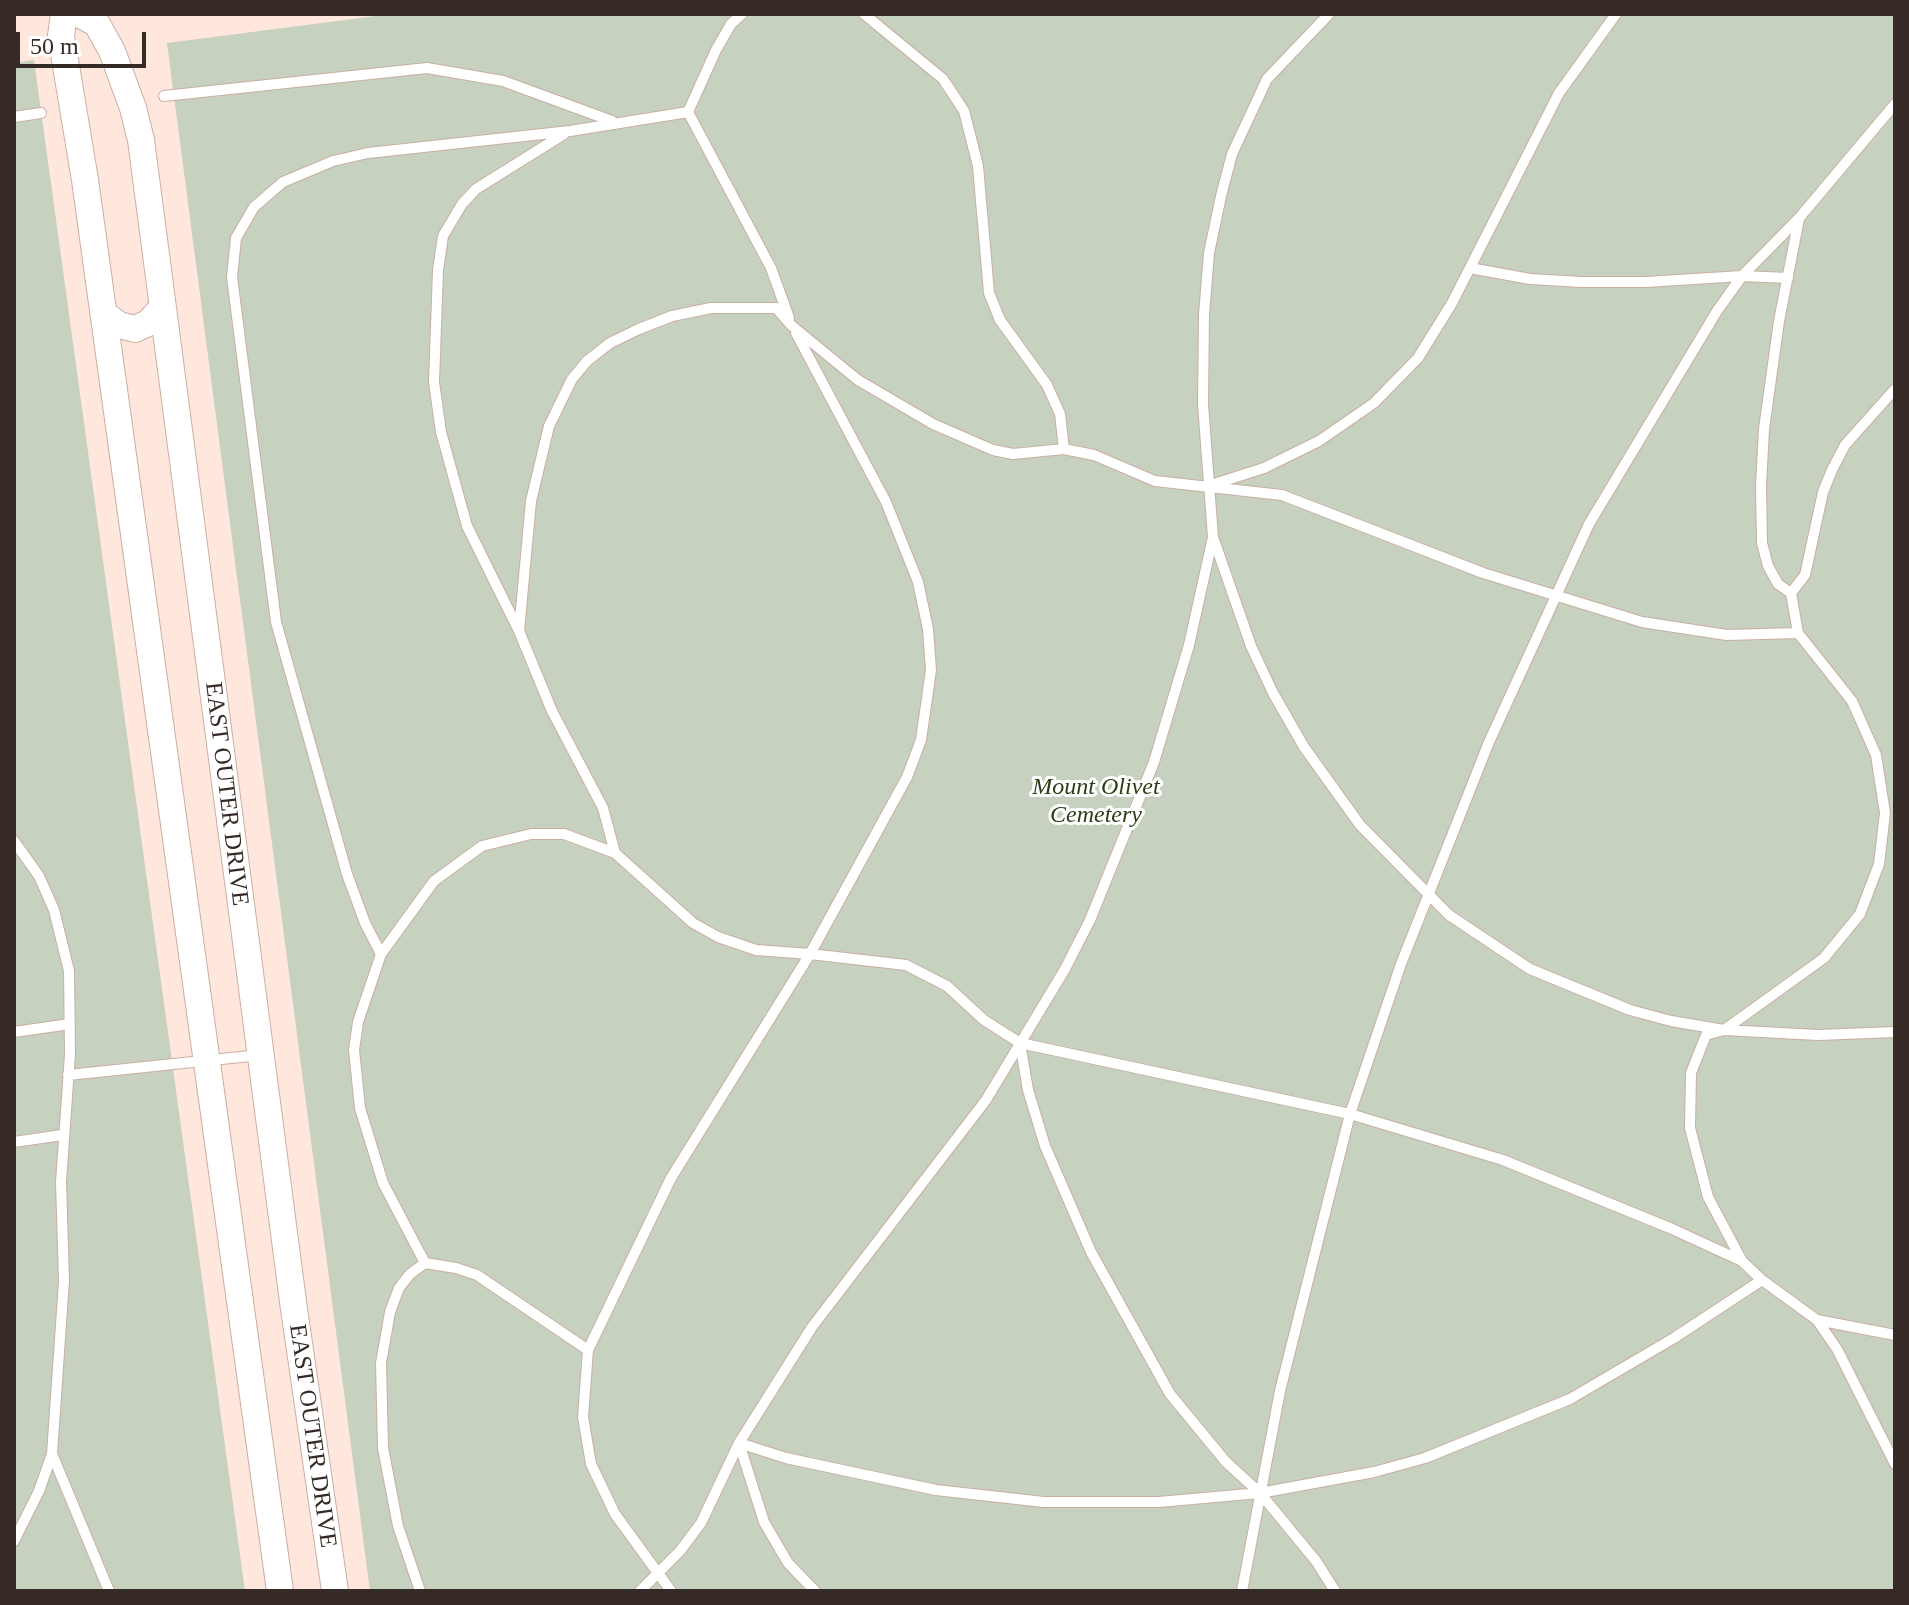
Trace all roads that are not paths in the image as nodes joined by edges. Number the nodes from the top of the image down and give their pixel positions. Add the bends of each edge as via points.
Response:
1 (64, 14) edge
2 (79, 14) edge
3 (742, 14) edge
4 (864, 14) edge
5 (1329, 14) edge
6 (1616, 14) edge
7 (164, 96) dead end
8 (1895, 104) edge
9 (688, 112) junction
10 (41, 113) dead end
11 (14, 117) edge
12 (614, 122) junction
13 (570, 131) junction
14 (1800, 217) junction
15 (1470, 268) junction
16 (1742, 276) junction
17 (1788, 278) junction
18 (162, 308) junction
19 (104, 314) junction
20 (792, 326) junction
21 (1895, 389) edge
22 (1064, 449) junction
23 (1208, 486) junction
24 (1213, 537) junction
25 (1791, 593) junction
26 (1555, 598) junction
27 (519, 631) junction
28 (1798, 633) junction
29 (14, 841) edge
30 (615, 853) junction
31 (1426, 896) junction
32 (381, 954) junction
33 (810, 954) junction
34 (70, 1024) junction
35 (1724, 1030) junction
36 (14, 1032) edge
37 (1895, 1032) edge
38 (1020, 1043) junction
39 (260, 1055) junction
40 (207, 1062) junction
41 (68, 1075) junction
42 (1350, 1114) junction
43 (62, 1135) junction
44 (14, 1142) edge
45 (1742, 1261) junction
46 (425, 1263) junction
47 (1762, 1280) junction
48 (1817, 1320) junction
49 (1895, 1335) edge
50 (588, 1350) junction
51 (739, 1443) junction
52 (52, 1454) junction
53 (1895, 1464) edge
54 (1260, 1493) junction
55 (14, 1541) edge
56 (657, 1575) junction
57 (109, 1591) edge
58 (280, 1591) edge
59 (335, 1591) edge
60 (420, 1591) edge
61 (640, 1591) edge
62 (671, 1591) edge
63 (815, 1591) edge
64 (1242, 1591) edge
65 (1335, 1591) edge

1 - 19 main road via 61,36
2 - 18 main road, EAST OUTER DRIVE via 97,24 133,108
3 - 9 lane via 716,50
4 - 22 lane via 943,79 964,111 978,166 989,293 1000,320 1047,385 1060,414
5 - 23 lane via 1267,79 1232,154 1221,196 1204,315
6 - 15 lane via 1559,93
7 - 12 lane via 427,68 503,81
8 - 14 lane
9 - 12 lane
9 - 20 lane via 771,268
10 - 11 lane
12 - 13 lane
13 - 27 lane via 476,189 443,236 438,270 434,382 441,432 467,526
13 - 32 lane via 333,161 283,182 254,207 236,238 232,277 276,622 347,874
14 - 16 lane
14 - 17 lane
15 - 16 lane via 1582,282
15 - 23 lane via 1418,358 1374,403 1292,455
16 - 17 lane
16 - 26 lane via 1589,524
17 - 25 lane via 1764,429 1761,486 1768,566 1778,584
18 - 19 main road via 135,329
18 - 39 main road, EAST OUTER DRIVE
19 - 40 main road
20 - 22 lane via 858,380 970,442 1013,454
20 - 27 lane via 776,308 711,308 639,329 587,361 559,401 540,454
20 - 33 lane via 886,502 918,582 931,670 924,728 907,777
21 - 25 lane via 1845,445 1832,470 1805,575
22 - 23 lane via 1094,455 1155,481
23 - 24 lane
23 - 26 lane via 1282,495
24 - 31 lane via 1251,646 1304,747 1360,825
24 - 38 lane via 1189,645 1134,818 1065,969
25 - 28 lane
26 - 28 lane via 1642,622 1727,635
26 - 31 lane via 1515,680
27 - 30 lane via 552,711 603,808
28 - 35 lane via 1852,701 1876,755 1885,813 1879,864 1860,914 1824,958
29 - 34 lane via 39,876 54,910 69,971
30 - 32 lane via 564,834 517,836 482,846 434,881
30 - 33 lane via 693,923 718,937 756,950
31 - 35 lane via 1530,969 1630,1010
31 - 42 lane
32 - 46 lane via 358,1022 356,1081 383,1183
33 - 38 lane via 906,965 947,986 984,1020
33 - 50 lane via 671,1178
34 - 36 lane
34 - 41 lane
35 - 37 lane
35 - 45 lane via 1706,1035 1698,1051 1691,1073 1690,1128 1708,1197
38 - 42 lane
38 - 51 lane via 958,1140 812,1327
38 - 54 lane via 1045,1146 1113,1294 1170,1394 1226,1462
39 - 40 lane
39 - 59 main road, EAST OUTER DRIVE
40 - 41 lane
40 - 58 main road
41 - 43 lane
42 - 45 lane via 1515,1165
42 - 54 lane
43 - 44 lane
43 - 52 lane via 64,1281
45 - 47 lane
46 - 50 lane via 477,1275
46 - 60 lane via 399,1288 390,1312 380,1410 391,1496
47 - 48 lane
47 - 54 lane via 1618,1372 1512,1425 1412,1462
48 - 49 lane
48 - 53 lane
50 - 56 lane via 583,1417 591,1464 615,1514
51 - 54 lane via 888,1481 985,1497 1159,1502
51 - 56 lane via 701,1523
51 - 63 lane via 764,1522 788,1563
52 - 55 lane
52 - 57 lane
54 - 64 lane
54 - 65 lane
56 - 61 lane
56 - 62 lane

